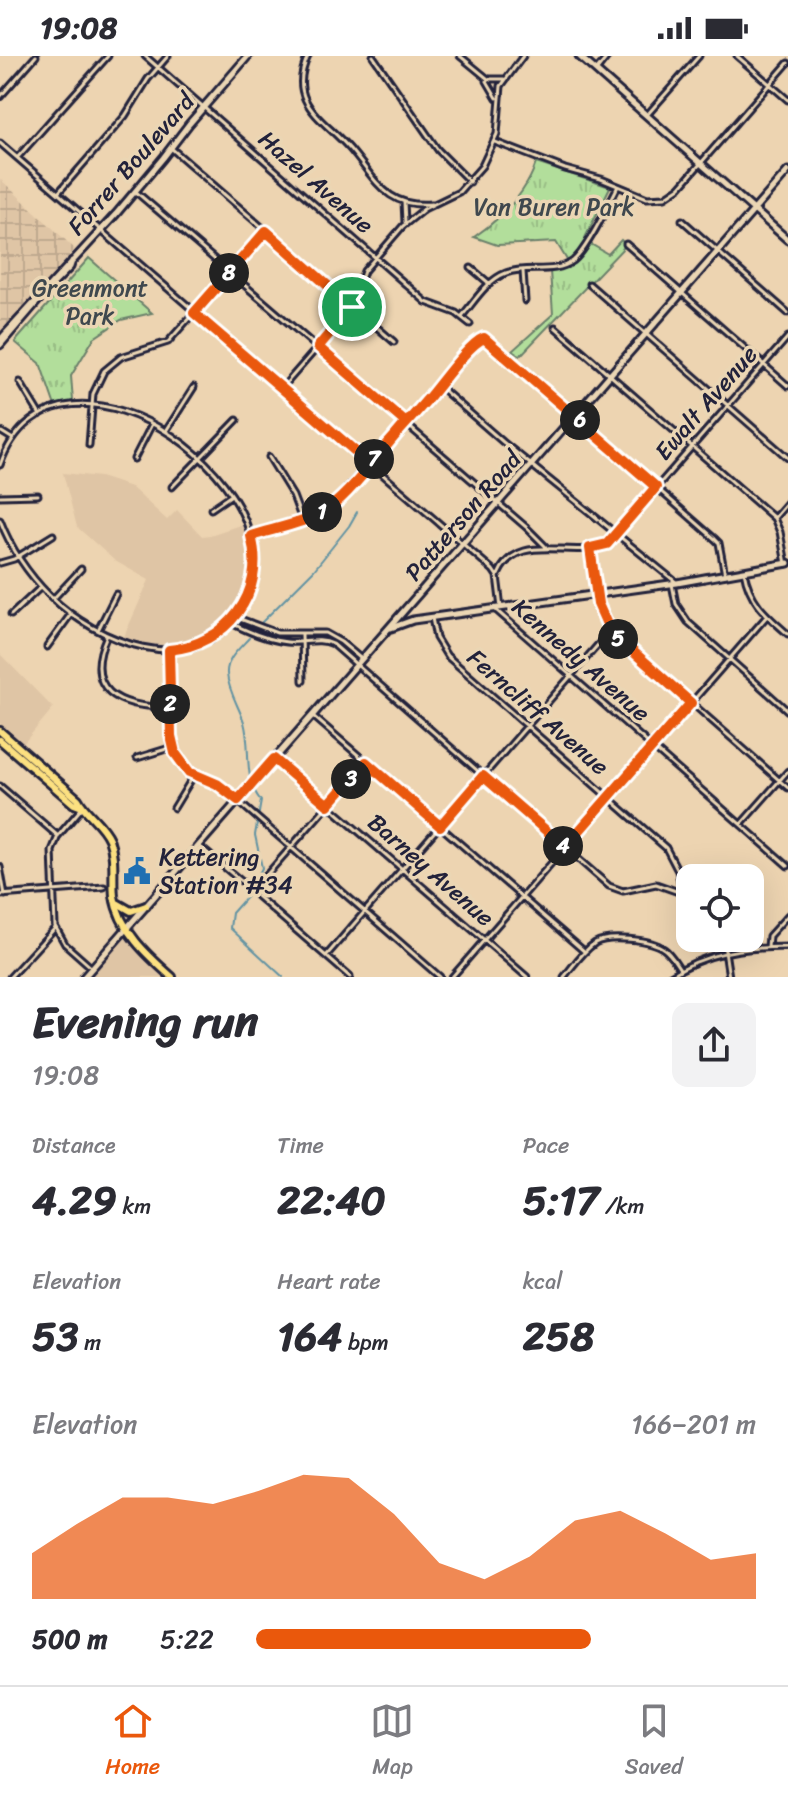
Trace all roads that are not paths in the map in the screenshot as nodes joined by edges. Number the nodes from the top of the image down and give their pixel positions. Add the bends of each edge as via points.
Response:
1 (36, 56) edge
2 (108, 56) edge
3 (145, 56) edge
4 (168, 56) edge
5 (248, 56) edge
6 (308, 56) edge
7 (373, 56) edge
8 (460, 56) edge
9 (523, 56) edge
10 (579, 56) edge
11 (608, 56) edge
12 (699, 56) edge
13 (737, 56) edge
14 (788, 63) edge
15 (158, 68) junction
16 (596, 71) junction
17 (485, 78) junction
18 (504, 79) junction
19 (770, 84) junction
20 (0, 97) edge
21 (498, 100) junction
22 (788, 100) edge
23 (203, 107) junction
24 (647, 115) junction
25 (495, 142) junction
26 (0, 143) edge
27 (171, 148) junction
28 (17, 158) junction
29 (701, 163) junction
30 (788, 171) edge
31 (470, 182) junction
32 (618, 186) junction
33 (135, 191) junction
34 (57, 194) junction
35 (404, 202) junction
36 (436, 203) junction
37 (754, 211) junction
38 (682, 220) dead end
39 (404, 224) junction
40 (99, 231) junction
41 (266, 231) junction
42 (788, 240) edge
43 (626, 244) dead end
44 (718, 252) junction
45 (375, 258) junction
46 (471, 268) dead end
47 (523, 271) junction
48 (230, 272) junction
49 (490, 284) junction
50 (589, 284) dead end
51 (682, 292) junction
52 (525, 301) dead end
53 (352, 307) junction
54 (194, 313) junction
55 (788, 313) edge
56 (462, 316) junction
57 (470, 324) dead end
58 (555, 327) dead end
59 (646, 333) junction
60 (788, 337) edge
61 (394, 342) dead end
62 (0, 343) edge
63 (318, 347) junction
64 (764, 364) junction
65 (610, 374) junction
66 (20, 382) dead end
67 (438, 386) junction
68 (788, 386) edge
69 (194, 387) dead end
70 (282, 388) junction
71 (92, 404) junction
72 (728, 405) junction
73 (40, 415) junction
74 (575, 415) junction
75 (237, 420) dead end
76 (406, 423) junction
77 (152, 424) junction
78 (0, 431) edge
79 (166, 431) junction
80 (13, 439) junction
81 (89, 445) dead end
82 (692, 446) junction
83 (269, 457) dead end
84 (200, 458) junction
85 (788, 458) edge
86 (134, 459) dead end
87 (370, 464) junction
88 (0, 465) edge
89 (531, 465) junction
90 (172, 487) dead end
91 (656, 487) junction
92 (38, 495) dead end
93 (0, 496) edge
94 (230, 496) junction
95 (788, 502) edge
96 (498, 503) junction
97 (211, 509) dead end
98 (774, 518) junction
99 (302, 520) junction
100 (0, 521) edge
101 (616, 533) junction
102 (53, 535) dead end
103 (251, 536) junction
104 (463, 543) junction
105 (546, 547) junction
106 (590, 548) junction
107 (18, 557) junction
108 (0, 563) edge
109 (787, 563) edge
110 (81, 569) dead end
111 (744, 571) junction
112 (725, 575) junction
113 (497, 578) junction
114 (674, 583) junction
115 (41, 587) junction
116 (116, 594) dead end
117 (596, 594) junction
118 (53, 599) junction
119 (498, 608) junction
120 (71, 614) junction
121 (11, 615) dead end
122 (767, 616) junction
123 (235, 617) junction
124 (432, 618) junction
125 (231, 623) junction
126 (98, 630) junction
127 (386, 631) junction
128 (610, 631) junction
129 (302, 634) junction
130 (788, 634) edge
131 (107, 635) junction
132 (302, 643) junction
133 (47, 647) dead end
134 (169, 650) junction
135 (361, 659) junction
136 (729, 659) junction
137 (355, 665) junction
138 (571, 675) junction
139 (303, 681) dead end
140 (691, 703) junction
141 (170, 707) junction
142 (788, 711) edge
143 (312, 715) junction
144 (527, 726) junction
145 (0, 731) edge
146 (0, 740) edge
147 (173, 747) junction
148 (653, 747) junction
149 (137, 758) dead end
150 (274, 759) junction
151 (366, 762) junction
152 (788, 771) edge
153 (194, 775) junction
154 (483, 776) junction
155 (780, 780) junction
156 (0, 786) edge
157 (788, 788) edge
158 (609, 797) junction
159 (238, 800) junction
160 (328, 805) junction
161 (82, 807) junction
162 (174, 808) dead end
163 (741, 824) junction
164 (440, 826) junction
165 (58, 836) junction
166 (199, 846) junction
167 (565, 847) junction
168 (292, 848) junction
169 (788, 866) edge
170 (0, 867) edge
171 (676, 867) edge
172 (403, 869) junction
173 (263, 879) dead end
174 (241, 881) dead end
175 (104, 887) dead end
176 (676, 890) edge
177 (54, 891) junction
178 (3, 895) edge
179 (257, 896) dead end
180 (522, 897) junction
181 (115, 901) junction
182 (146, 906) junction
183 (365, 912) junction
184 (788, 915) edge
185 (128, 927) junction
186 (55, 928) junction
187 (484, 940) junction
188 (764, 947) edge
189 (768, 947) junction
190 (788, 947) edge
191 (585, 952) junction
192 (724, 952) edge
193 (727, 952) edge
194 (326, 956) junction
195 (92, 968) junction
196 (680, 969) junction
197 (173, 976) edge
198 (10, 977) edge
199 (84, 977) edge
200 (350, 977) edge
201 (440, 977) edge
202 (452, 977) edge
203 (527, 977) edge
204 (564, 977) edge
205 (669, 977) edge
206 (729, 977) edge

1 - 20 street
2 - 28 street
3 - 15 street, Hazel Avenue
4 - 15 street
5 - 23 main road, Forrer Boulevard
6 - 35 street via 301,80 312,112 350,148 378,186
7 - 31 street via 438,150
8 - 17 street
9 - 18 street
10 - 16 main road
11 - 16 street
12 - 24 street
13 - 19 street
14 - 19 street
15 - 23 street, Hazel Avenue
15 - 34 street via 125,116
16 - 24 main road
17 - 18 street
17 - 21 street
18 - 21 street
19 - 22 street
19 - 29 street
21 - 25 street
23 - 27 main road, Forrer Boulevard
23 - 45 street, Hazel Avenue
24 - 29 main road
25 - 31 street
25 - 32 street
26 - 28 street
27 - 33 main road, Forrer Boulevard
27 - 41 street
28 - 34 street
29 - 32 street via 665,197 647,198
29 - 37 main road
30 - 37 main road, Patterson Road
31 - 36 street
32 - 47 street via 573,260
33 - 40 main road, Forrer Boulevard
33 - 48 street
34 - 40 street
35 - 36 street
35 - 39 street
36 - 39 street
37 - 42 main road
37 - 44 main road, Patterson Road
38 - 44 street
39 - 45 street
40 - 54 street
40 - 62 main road, Forrer Boulevard
41 - 48 street
41 - 53 street
43 - 51 street
44 - 51 main road, Patterson Road
44 - 55 street
45 - 53 street via 364,271
45 - 56 street, Hazel Avenue via 426,302
46 - 49 street
47 - 49 street via 504,274
47 - 52 street
48 - 54 street
48 - 63 street
49 - 56 street
50 - 59 street
51 - 59 main road, Patterson Road
51 - 64 street
53 - 61 street
53 - 63 street
54 - 70 street
54 - 71 street via 163,345 112,363 98,380
56 - 57 street, Hazel Avenue
58 - 65 street
59 - 65 main road, Patterson Road
59 - 72 street
60 - 64 street, Ewalt Avenue
63 - 70 street
63 - 76 street
64 - 68 street
64 - 72 street, Ewalt Avenue
65 - 74 main road, Patterson Road
65 - 82 street
66 - 73 street
67 - 74 street via 482,338
67 - 76 street
67 - 89 street
69 - 79 street
70 - 87 street
71 - 73 street via 70,404
71 - 77 street
71 - 81 street
72 - 82 street, Ewalt Avenue
72 - 85 street
73 - 80 street
74 - 89 main road, Patterson Road
74 - 91 street
75 - 84 street
76 - 87 street
76 - 96 street
77 - 79 street
77 - 86 street
78 - 80 street
79 - 84 street
80 - 88 street
82 - 91 street, Ewalt Avenue
82 - 98 street
83 - 99 street
84 - 90 street
84 - 94 street
87 - 99 street via 333,504
87 - 104 street
89 - 96 main road, Patterson Road
89 - 101 street
91 - 101 street, Ewalt Avenue
91 - 112 street via 719,543
92 - 93 street
94 - 97 street
94 - 103 street
95 - 98 street
96 - 104 main road, Patterson Road
96 - 105 street
98 - 109 street
99 - 103 street
100 - 107 street
101 - 106 street, Ewalt Avenue via 603,546
101 - 114 street
102 - 107 street
103 - 123 street via 254,575
104 - 113 street
104 - 127 main road, Patterson Road
105 - 106 street
105 - 113 street via 514,554
106 - 117 street
107 - 108 street
107 - 115 street
109 - 111 main road
110 - 118 street
111 - 112 main road
111 - 122 street via 752,598
112 - 114 main road
113 - 119 street
114 - 117 main road
114 - 136 street via 681,614
115 - 118 street
115 - 121 street
116 - 126 street
117 - 119 main road
117 - 128 street
118 - 120 street
119 - 124 main road
119 - 138 street, Kennedy Avenue
120 - 126 street
120 - 133 street
122 - 130 street
122 - 136 street
123 - 125 street
123 - 129 street via 269,631
124 - 127 main road
124 - 144 street, Ferncliff Avenue via 447,656
125 - 132 street via 262,637
125 - 134 street via 202,643
126 - 131 street
127 - 135 main road, Patterson Road
128 - 138 street
128 - 140 street
129 - 132 street
129 - 135 street via 325,633
131 - 134 street via 147,649
131 - 141 street via 97,662 107,689 125,702
132 - 137 street via 329,642
132 - 139 street
134 - 141 street
135 - 137 main road, Patterson Road
136 - 140 street
136 - 142 street
137 - 143 main road, Patterson Road
137 - 154 street
138 - 144 street
138 - 148 street, Kennedy Avenue
140 - 148 street
140 - 155 street
141 - 147 street
143 - 150 main road, Patterson Road
143 - 151 street
144 - 154 street
144 - 158 street, Ferncliff Avenue
145 - 161 main road
146 - 161 main road
147 - 149 street
147 - 153 street
148 - 158 street
148 - 163 street, Kennedy Avenue
150 - 159 main road, Patterson Road
150 - 160 street, Barney Avenue
151 - 160 street
151 - 164 street
152 - 155 street
153 - 159 street
153 - 162 street
154 - 164 street
154 - 167 street
155 - 157 street
155 - 163 street
156 - 165 street
158 - 167 street
158 - 171 street, Ferncliff Avenue via 666,848
159 - 166 main road, Patterson Road
159 - 168 street
160 - 168 street
160 - 172 street, Barney Avenue
161 - 165 street
161 - 181 main road via 109,840
163 - 169 street, Kennedy Avenue
164 - 172 street
164 - 180 street
165 - 177 street via 52,855
166 - 174 street
166 - 182 main road, Patterson Road
167 - 176 street via 614,889 656,884
167 - 180 street
168 - 173 street
168 - 183 street
170 - 178 street
172 - 183 street
172 - 187 street, Barney Avenue
175 - 177 street
177 - 178 street
177 - 186 street
179 - 194 street
180 - 187 street
180 - 191 street
181 - 182 main road via 131,911
181 - 185 main road
182 - 185 main road, Patterson Road
183 - 194 street
183 - 201 street
184 - 189 street via 769,936
185 - 195 main road, Patterson Road
185 - 197 main road via 148,956
186 - 195 street
186 - 198 street
187 - 202 street
187 - 203 street, Barney Avenue
188 - 189 street
189 - 190 street
191 - 196 street via 606,939 651,943 666,950
191 - 204 street
192 - 196 street
193 - 206 street
194 - 200 street
195 - 199 main road, Patterson Road
196 - 205 street

